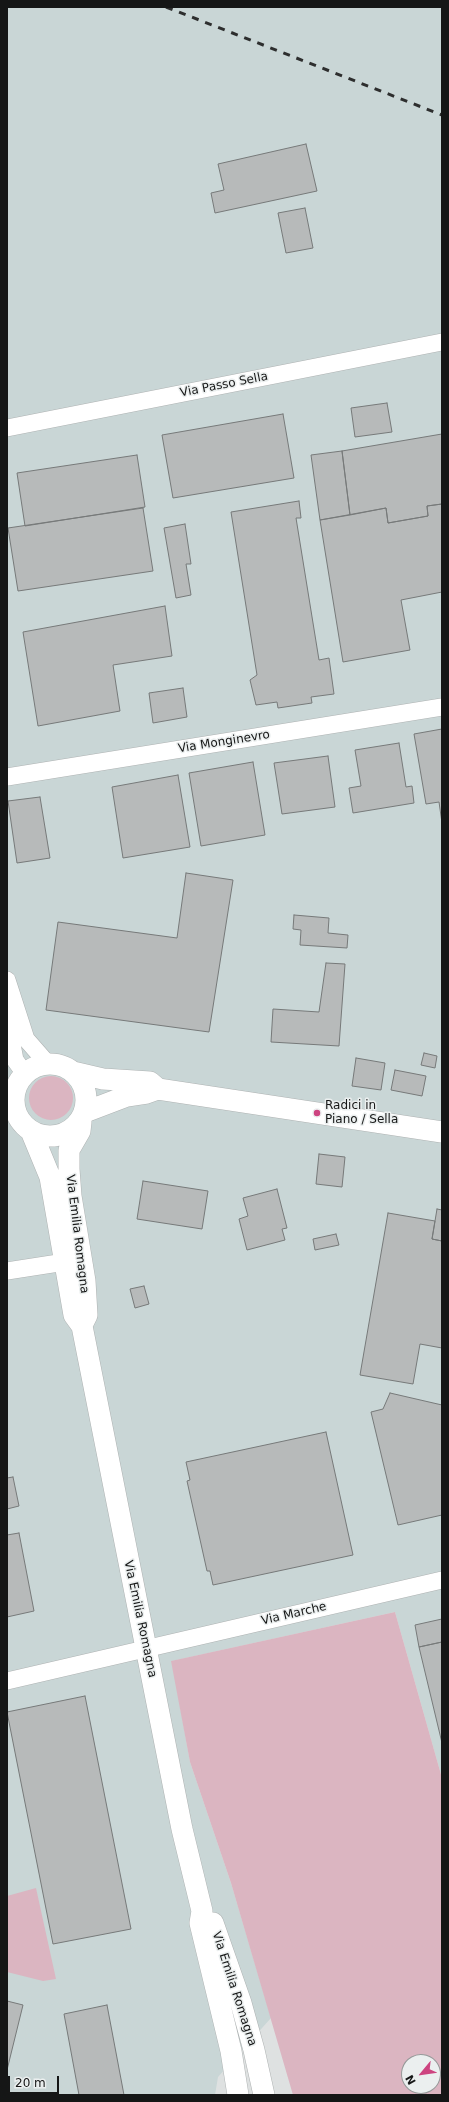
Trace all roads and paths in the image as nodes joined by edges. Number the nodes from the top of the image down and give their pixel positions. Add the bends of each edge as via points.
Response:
1 (442, 342) edge
2 (7, 428) edge
3 (442, 707) edge
4 (7, 777) edge
5 (7, 980) edge
6 (7, 1018) edge
7 (47, 1063) junction
8 (74, 1072) junction
9 (18, 1075) edge
10 (158, 1089) junction
11 (12, 1112) edge
12 (83, 1116) junction
13 (31, 1131) junction
14 (442, 1132) edge
15 (65, 1262) junction
16 (7, 1271) edge
17 (82, 1326) junction
18 (442, 1580) edge
19 (146, 1649) junction
20 (7, 1681) edge
21 (202, 1911) junction
22 (238, 2095) edge
23 (264, 2095) edge

1 - 2 street, Via Passo Sella
3 - 4 street, Via Monginevro
5 - 7 street via 26,1038
6 - 9 street
7 - 8 street via 61,1065
7 - 9 street
8 - 10 street via 103,1079 150,1082
8 - 12 street via 86,1090 87,1101
9 - 11 street
10 - 12 street via 147,1094 127,1096
10 - 14 street
11 - 13 street
12 - 13 street via 74,1128 64,1134 42,1136
12 - 17 street, Via Emilia Romagna via 80,1131 69,1150 76,1230 85,1280 87,1316
13 - 15 street, Via Emilia Romagna via 50,1177
15 - 16 street
15 - 17 street, Via Emilia Romagna via 74,1315
17 - 19 street, Via Emilia Romagna
18 - 19 street, Via Marche
19 - 20 street, Via Marche
19 - 21 street, Via Emilia Romagna via 182,1829
21 - 22 street, Via Emilia Romagna via 200,1923 231,2051
21 - 23 street, Via Emilia Romagna via 211,1918 241,2002

